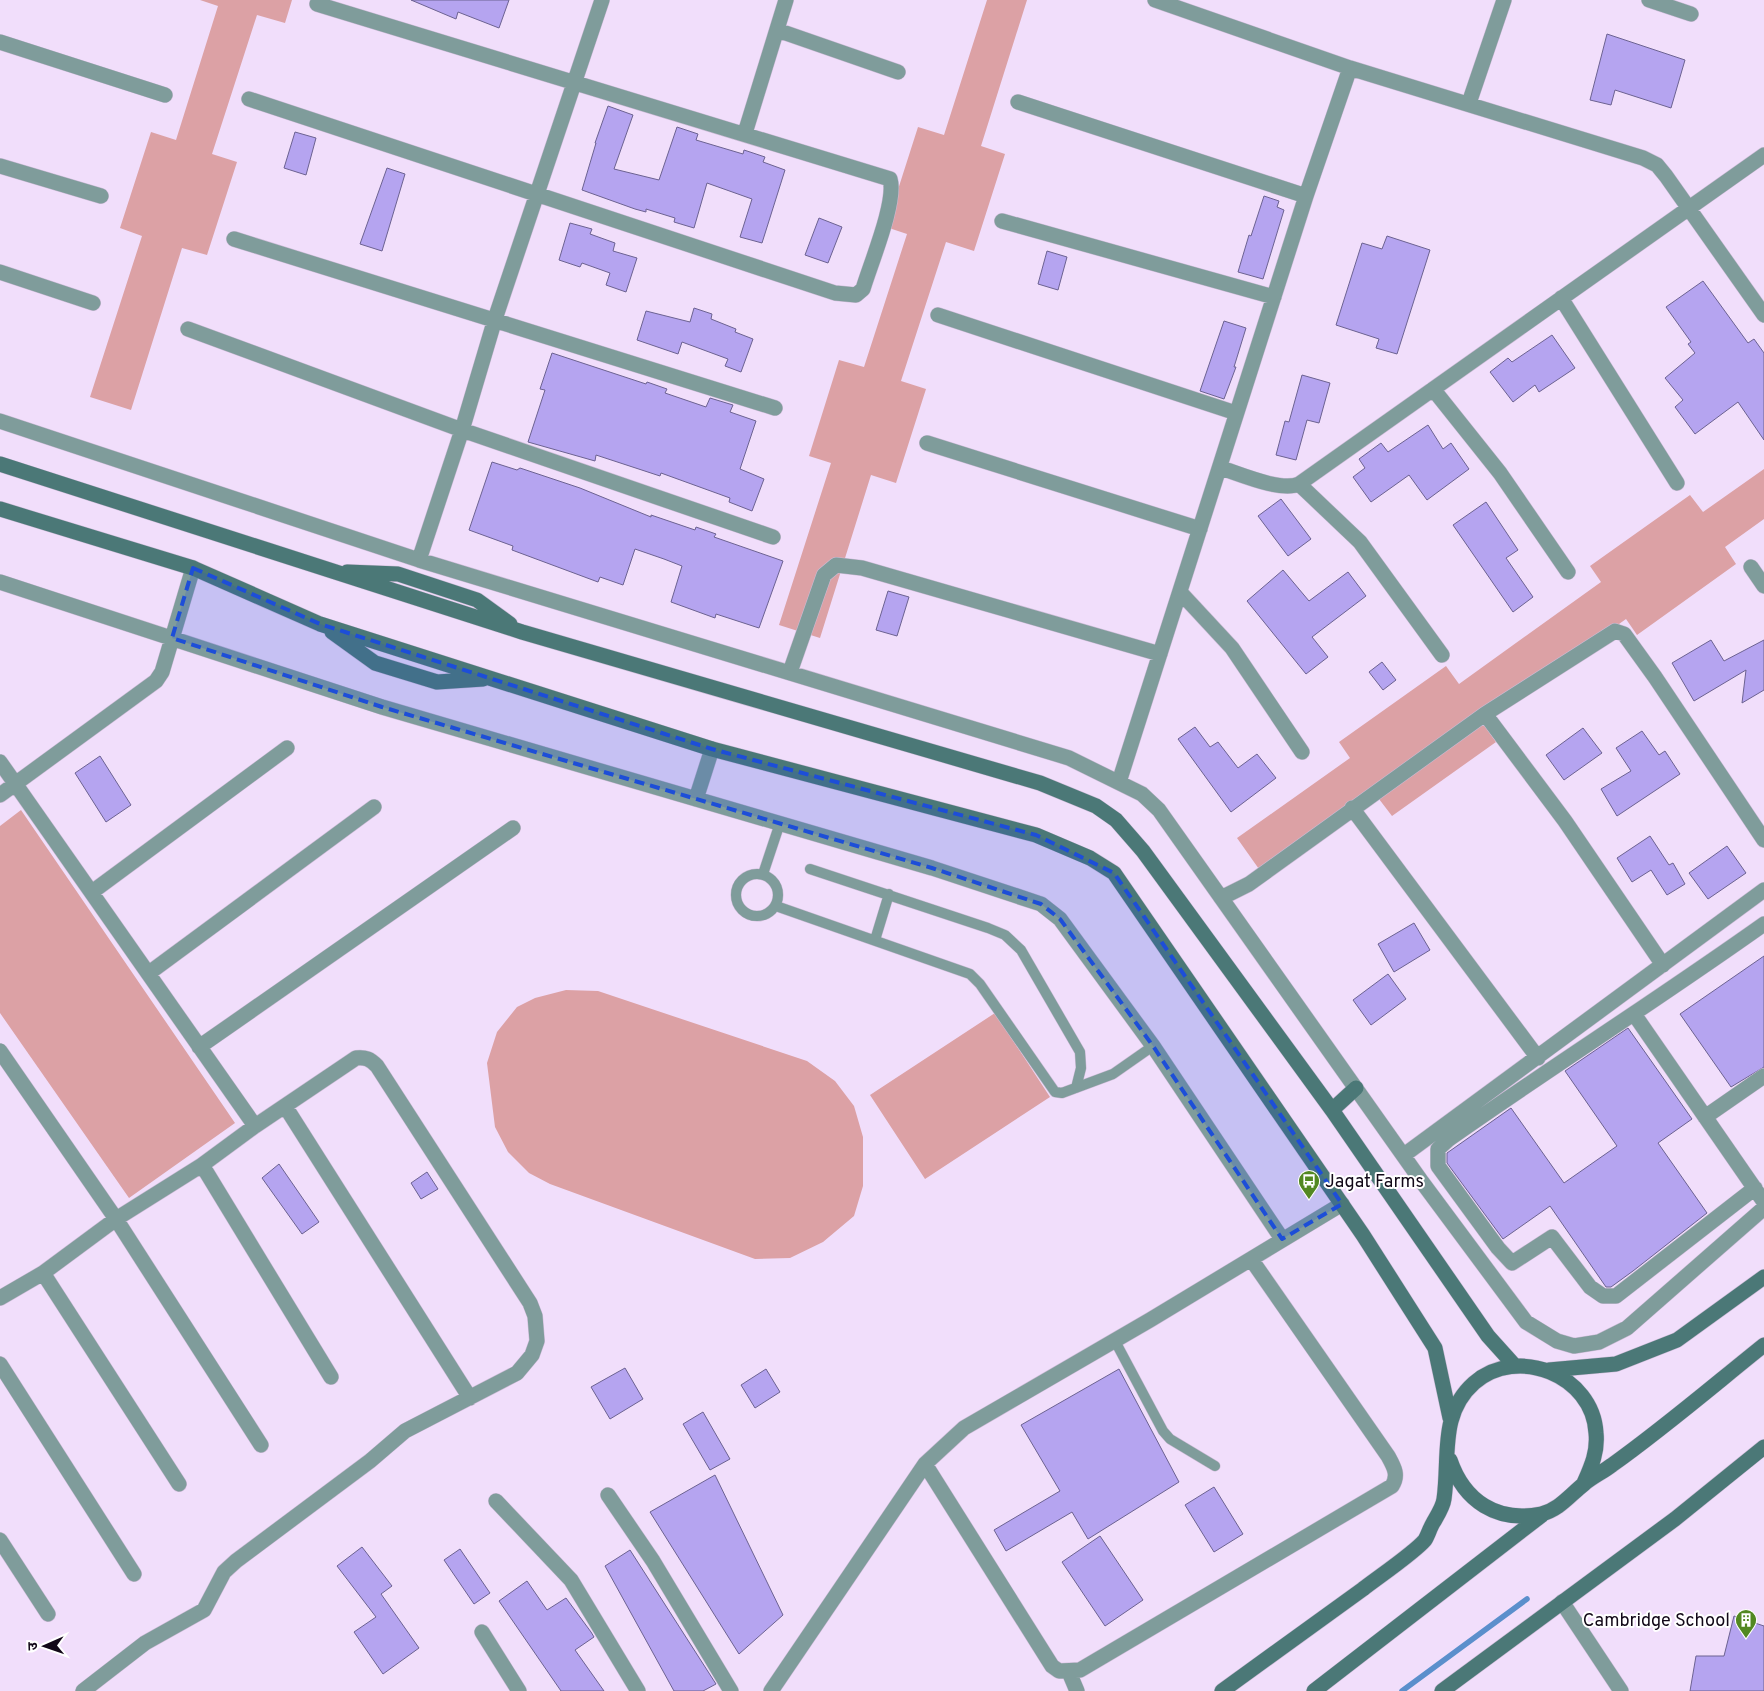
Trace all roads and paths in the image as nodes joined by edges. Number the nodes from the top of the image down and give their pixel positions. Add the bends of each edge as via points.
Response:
1 (602, 0) edge
2 (786, 0) edge
3 (1155, 0) edge
4 (1504, 0) edge
5 (1649, 0) edge
6 (317, 4) dead end
7 (1200, 7) edge
8 (1691, 14) dead end
9 (777, 30) junction
10 (0, 42) edge
11 (1350, 68) junction
12 (898, 72) dead end
13 (576, 81) junction
14 (165, 95) dead end
15 (249, 99) dead end
16 (1018, 102) dead end
17 (1470, 103) junction
18 (745, 133) junction
19 (1764, 155) edge
20 (0, 166) edge
21 (101, 196) dead end
22 (537, 196) junction
23 (1306, 196) junction
24 (1689, 207) junction
25 (1002, 220) dead end
26 (234, 239) dead end
27 (0, 272) edge
28 (1274, 297) junction
29 (1560, 298) junction
30 (93, 303) dead end
31 (938, 315) dead end
32 (1764, 315) edge
33 (495, 319) junction
34 (188, 329) dead end
35 (1433, 389) junction
36 (775, 408) dead end
37 (1236, 413) junction
38 (0, 421) edge
39 (462, 430) junction
40 (927, 442) dead end
41 (0, 464) edge
42 (1221, 468) junction
43 (1677, 483) dead end
44 (1299, 484) junction
45 (0, 509) edge
46 (1200, 529) junction
47 (773, 537) dead end
48 (419, 560) junction
49 (1750, 567) dead end
50 (193, 568) junction
51 (1568, 572) dead end
52 (0, 582) edge
53 (1764, 586) edge
54 (1180, 592) junction
55 (320, 624) junction
56 (172, 638) junction
57 (1160, 654) junction
58 (1442, 655) dead end
59 (790, 672) junction
60 (492, 679) junction
61 (1485, 714) junction
62 (287, 748) dead end
63 (712, 749) junction
64 (1302, 752) dead end
65 (0, 762) edge
66 (1119, 782) junction
67 (16, 783) junction
68 (0, 795) edge
69 (696, 799) junction
70 (374, 807) dead end
71 (1352, 808) junction
72 (780, 824) junction
73 (513, 828) dead end
74 (1764, 840) edge
75 (810, 868) dead end
76 (763, 874) junction
77 (1764, 890) edge
78 (92, 892) junction
79 (889, 894) junction
80 (1221, 898) junction
81 (776, 906) junction
82 (1764, 924) edge
83 (875, 940) junction
84 (1663, 965) junction
85 (149, 973) junction
86 (1634, 1014) junction
87 (200, 1046) junction
88 (1153, 1046) junction
89 (0, 1051) edge
90 (1538, 1058) junction
91 (1764, 1076) edge
92 (1076, 1088) junction
93 (1356, 1088) junction
94 (285, 1106) junction
95 (1332, 1110) junction
96 (1705, 1117) junction
97 (255, 1126) junction
98 (1404, 1155) junction
99 (202, 1165) junction
100 (1755, 1188) junction
101 (1764, 1202) edge
102 (1342, 1204) junction
103 (1764, 1208) edge
104 (116, 1219) junction
105 (1282, 1239) junction
106 (1251, 1259) junction
107 (43, 1273) junction
108 (1764, 1277) edge
109 (0, 1298) edge
110 (1114, 1340) junction
111 (1764, 1345) edge
112 (0, 1364) edge
113 (1515, 1366) junction
114 (1549, 1370) junction
115 (331, 1377) dead end
116 (470, 1398) junction
117 (1450, 1418) junction
118 (261, 1445) dead end
119 (1764, 1447) edge
120 (1448, 1455) junction
121 (925, 1464) junction
122 (1215, 1466) dead end
123 (1584, 1483) junction
124 (179, 1484) dead end
125 (608, 1496) dead end
126 (496, 1501) dead end
127 (1543, 1514) junction
128 (0, 1540) edge
129 (134, 1574) dead end
130 (1562, 1602) junction
131 (48, 1614) dead end
132 (482, 1632) dead end
133 (1069, 1672) junction
134 (83, 1691) edge
135 (519, 1691) edge
136 (638, 1691) edge
137 (731, 1691) edge
138 (771, 1691) edge
139 (1076, 1691) edge
140 (1222, 1691) edge
141 (1314, 1691) edge
142 (1442, 1691) edge
143 (1622, 1691) edge

1 - 13 street
2 - 9 street
3 - 7 street
4 - 17 street
5 - 8 street
6 - 13 street
7 - 11 street
9 - 12 street
9 - 18 street
10 - 14 street
11 - 17 street
11 - 23 street
13 - 18 street
13 - 22 street
15 - 22 street
16 - 23 street
17 - 24 street via 1657,165
18 - 22 street via 807,156 890,179 893,188 889,208 863,289 856,295 835,293
19 - 24 street
20 - 21 street
22 - 33 street
23 - 28 street
24 - 29 street
24 - 32 street
25 - 28 street
26 - 33 street
27 - 30 street
28 - 37 street
29 - 35 street
29 - 43 street
31 - 37 street
33 - 36 street
33 - 39 street
34 - 39 street
35 - 44 street
35 - 51 street via 1500,473
37 - 42 street
38 - 48 street
39 - 47 street
39 - 48 street
40 - 46 street
41 - 95 street via 522,632 1040,784 1096,806 1116,820 1142,851
42 - 44 street via 1279,486 1290,488
42 - 46 street
44 - 58 street via 1360,542
45 - 50 street
46 - 54 street
48 - 59 street
49 - 53 street
50 - 55 street
50 - 56 street
52 - 56 street
54 - 57 street
54 - 64 street via 1232,648
55 - 60 street
55 - 60 street via 375,663 437,682
56 - 67 street via 156,681
56 - 69 street via 382,707
57 - 59 street via 871,570 836,565 824,575
57 - 66 street
59 - 66 street via 1069,758
60 - 63 street
61 - 71 street
61 - 74 street via 1610,633 1620,632 1655,677
61 - 84 street via 1564,821
62 - 78 street
63 - 69 street
63 - 102 street via 1036,835 1090,858 1114,873
65 - 67 street
66 - 80 street via 1142,794 1159,810
67 - 68 street
67 - 78 street
69 - 72 street
70 - 85 street
71 - 80 street via 1249,884
71 - 90 street
72 - 76 lane
72 - 88 street via 1041,904 1060,918
73 - 87 street
75 - 79 lane
76 - 81 lane via 778,889
76 - 81 lane via 752,874 742,881 737,889 738,904 748,914 759,916
77 - 84 street
78 - 85 street
79 - 83 lane
79 - 92 lane via 1012,939 1080,1052 1081,1068
80 - 93 street
81 - 83 lane
82 - 86 street
83 - 92 lane via 970,974 1051,1088 1062,1093
84 - 90 street
85 - 87 street
86 - 96 street
86 - 100 street via 1448,1139 1438,1149 1438,1166 1512,1263 1552,1237 1590,1287 1603,1296 1616,1296
87 - 97 street
88 - 92 lane via 1113,1074
88 - 105 street
89 - 104 street
90 - 98 street
91 - 96 street
93 - 95 street
93 - 98 street
94 - 97 street
94 - 116 street
94 - 116 street via 356,1058 370,1059 530,1303 538,1330 532,1355 517,1373
95 - 113 street via 1488,1336
96 - 100 street
97 - 99 street
98 - 103 street via 1526,1322 1557,1341 1574,1346 1599,1342 1627,1328
99 - 104 street
99 - 115 street
100 - 101 street
102 - 105 street
102 - 117 street via 1435,1348
104 - 107 street
104 - 118 street
105 - 106 street
106 - 110 street
106 - 133 street via 1388,1456 1395,1468 1396,1479 1392,1486 1080,1670
107 - 109 street
107 - 124 street
108 - 114 street via 1677,1340 1616,1364
110 - 121 street via 964,1428
110 - 122 lane via 1166,1435
111 - 123 street via 1612,1466
112 - 129 street
113 - 114 street
113 - 117 street via 1494,1371 1474,1382 1460,1398
114 - 123 street via 1572,1384 1591,1414 1596,1432 1595,1459
116 - 134 street via 405,1431 236,1561 224,1572 204,1610 145,1643
117 - 120 street
119 - 130 street via 1675,1520
120 - 127 street via 1456,1478 1472,1498 1493,1511 1518,1517
120 - 140 street via 1444,1501 1425,1540
121 - 133 street via 1052,1666
121 - 138 street
123 - 127 street via 1565,1502
125 - 137 street via 652,1561
126 - 136 street via 571,1580
127 - 141 street
128 - 131 street
130 - 142 street
130 - 143 street
132 - 135 street
133 - 139 street

